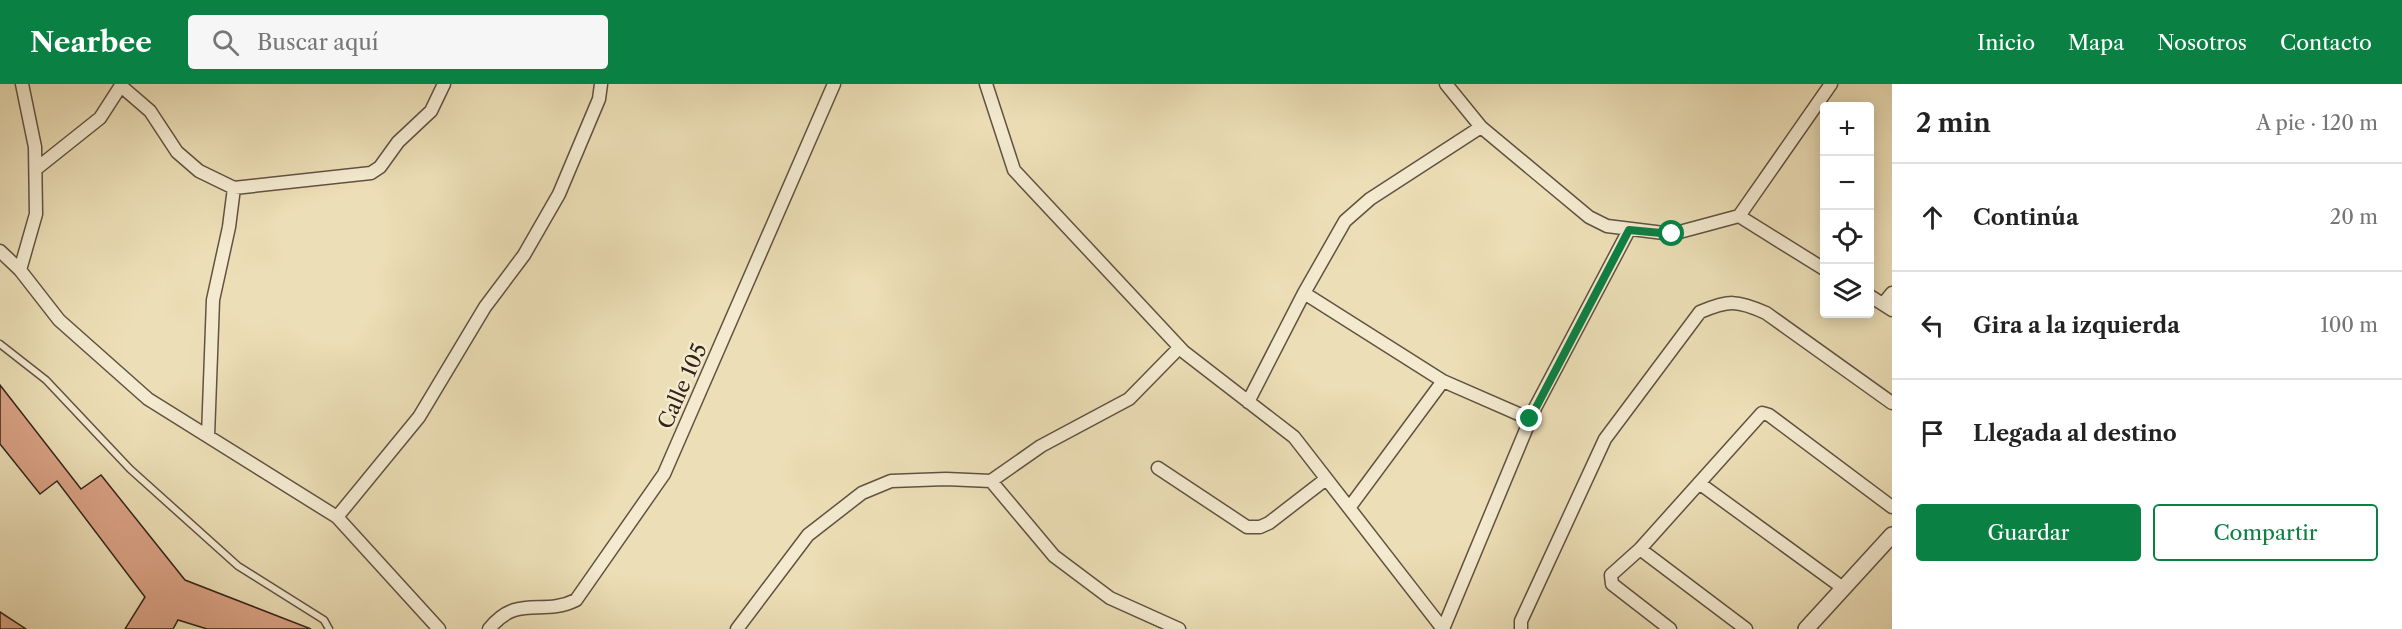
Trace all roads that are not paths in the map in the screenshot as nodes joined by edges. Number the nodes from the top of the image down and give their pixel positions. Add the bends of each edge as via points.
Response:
1 (22, 84) edge
2 (444, 84) edge
3 (601, 84) edge
4 (834, 84) edge
5 (986, 84) edge
6 (1446, 84) edge
7 (1831, 84) edge
8 (122, 85) edge
9 (1481, 127) junction
10 (36, 169) junction
11 (234, 188) junction
12 (1739, 216) junction
13 (1629, 230) junction
14 (0, 251) edge
15 (1820, 267) edge
16 (20, 270) junction
17 (1892, 292) edge
18 (1304, 293) junction
19 (1874, 299) edge
20 (1887, 307) edge
21 (0, 344) edge
22 (1179, 348) junction
23 (1443, 381) junction
24 (1248, 402) junction
25 (1892, 403) edge
26 (1530, 419) junction
27 (208, 436) junction
28 (1158, 468) dead end
29 (1326, 479) junction
30 (991, 481) junction
31 (1699, 483) junction
32 (1892, 507) edge
33 (1349, 508) junction
34 (337, 518) junction
35 (1892, 535) edge
36 (1640, 549) junction
37 (1843, 588) junction
38 (1173, 628) edge
39 (329, 629) edge
40 (439, 629) edge
41 (489, 629) edge
42 (737, 629) edge
43 (1443, 629) edge
44 (1521, 629) edge
45 (1670, 629) edge
46 (1746, 629) edge
47 (1806, 629) edge

1 - 10 street
2 - 11 street via 431,111 398,142 381,167 371,173
3 - 34 street via 599,99 559,194 524,255 485,307 418,417
4 - 41 street, Calle 105 via 664,474 576,600 512,609
5 - 22 street via 1014,170
6 - 9 street
7 - 12 street
8 - 10 street via 100,118
8 - 11 street via 150,111 177,152 199,171
9 - 13 street via 1589,217
9 - 18 street via 1370,199 1345,220
10 - 16 street via 36,214
11 - 27 street via 213,300
12 - 13 street via 1672,234
12 - 15 street
13 - 26 street
14 - 16 street
16 - 27 street via 59,320 92,352 148,399
17 - 20 street
18 - 23 street
18 - 24 street
19 - 20 street
21 - 39 lane via 46,380 130,469 238,566 324,620
22 - 24 street
22 - 30 street via 1129,399 1041,446
23 - 26 street
23 - 33 street
24 - 29 street via 1294,437
25 - 44 street via 1766,313 1747,304 1724,302 1700,312 1605,439 1521,621
26 - 43 street
27 - 34 street
28 - 29 street via 1247,527 1269,523
29 - 33 street
30 - 38 street via 1053,556 1110,598
30 - 42 street via 891,481 862,493 808,535
31 - 32 street via 1766,413
31 - 36 street
31 - 37 street
33 - 43 street
34 - 40 street
35 - 37 street
36 - 45 street via 1610,580
36 - 46 street
37 - 47 street

